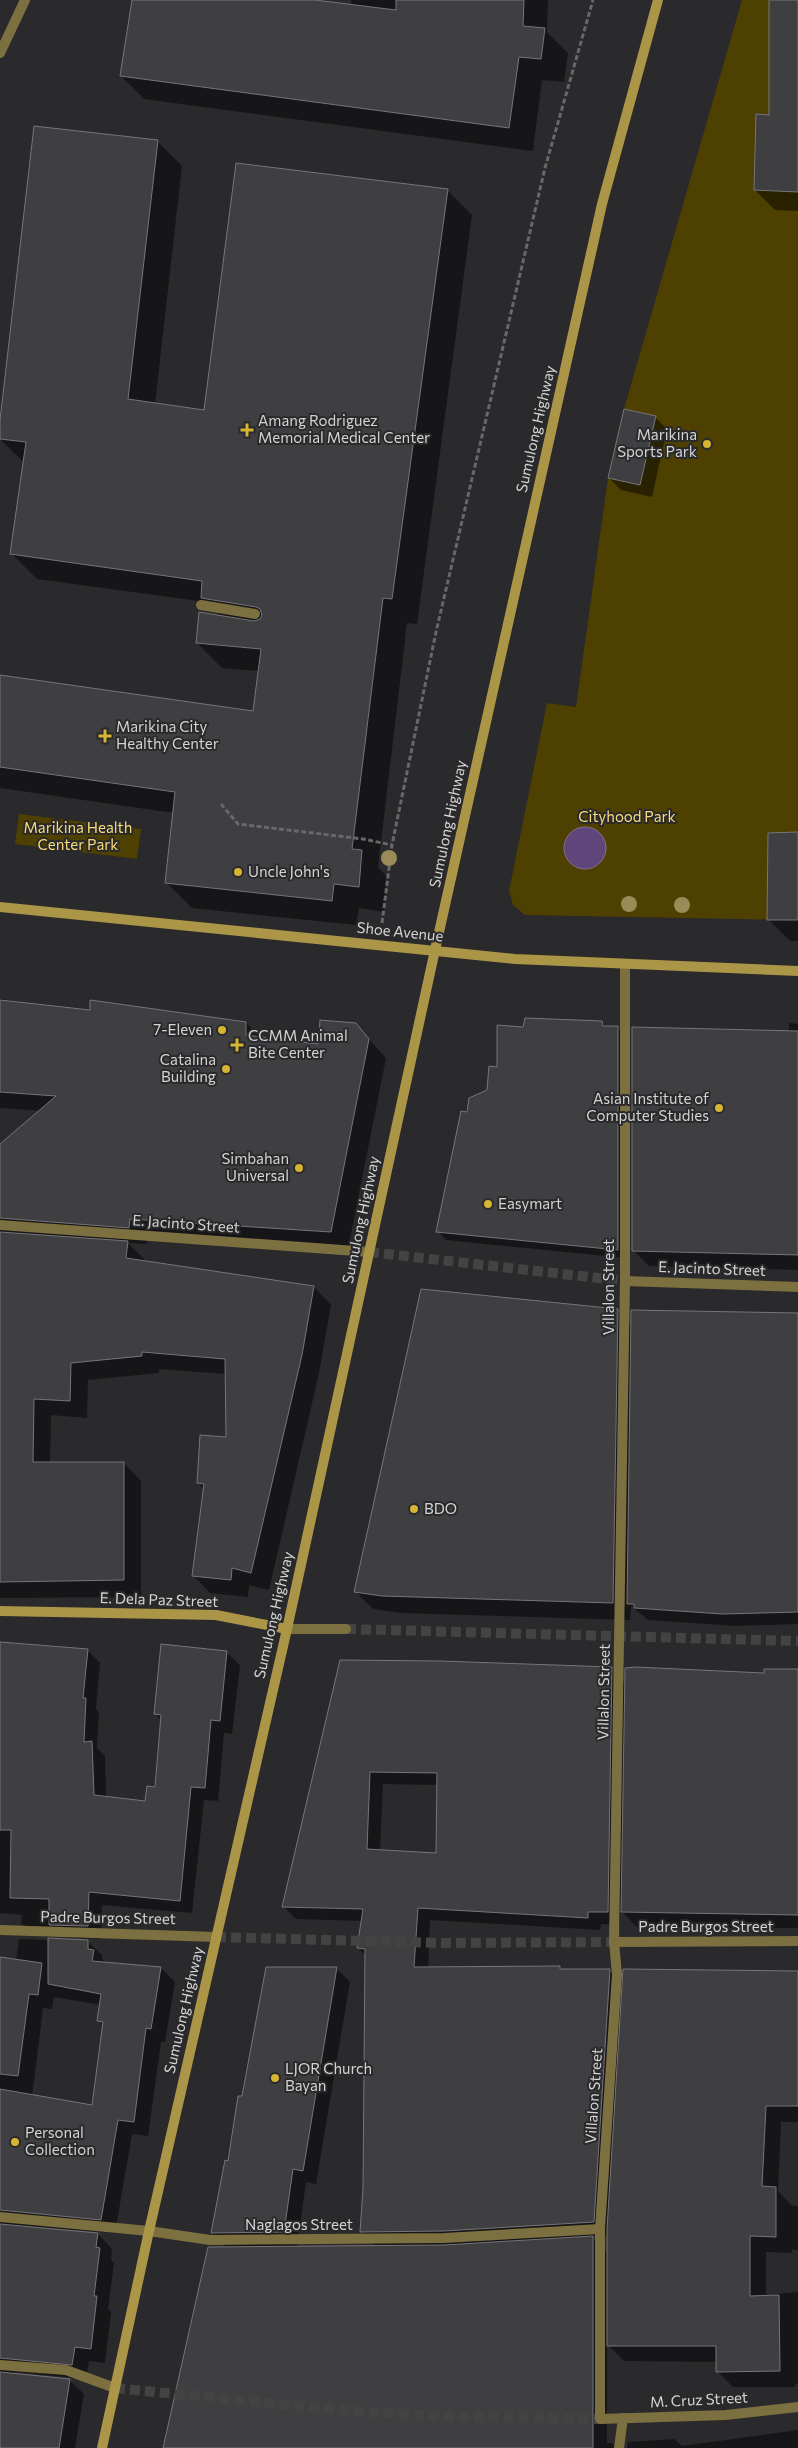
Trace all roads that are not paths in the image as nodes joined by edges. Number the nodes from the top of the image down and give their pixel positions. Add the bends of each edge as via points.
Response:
1 (25, 0) edge
2 (658, 0) edge
3 (4, 35) edge
4 (0, 52) edge
5 (202, 605) dead end
6 (255, 614) dead end
7 (0, 907) edge
8 (435, 950) junction
9 (625, 965) junction
10 (798, 971) edge
11 (0, 1225) edge
12 (369, 1252) junction
13 (624, 1281) junction
14 (798, 1287) edge
15 (0, 1612) edge
16 (287, 1629) junction
17 (346, 1629) tunnel mouth
18 (0, 1930) edge
19 (216, 1937) junction
20 (798, 1941) edge
21 (614, 1942) junction
22 (0, 2217) edge
23 (600, 2229) junction
24 (149, 2231) junction
25 (0, 2365) edge
26 (115, 2388) junction
27 (798, 2407) edge
28 (623, 2418) junction
29 (600, 2419) joint
30 (102, 2448) edge
31 (619, 2448) edge

1 - 3 street
2 - 8 main road, Sumulong Highway via 602,204
3 - 4 street
5 - 6 street
7 - 8 main road, Shoe Avenue
8 - 9 main road, Shoe Avenue via 515,959
8 - 12 main road, Sumulong Highway
9 - 10 main road, Shoe Avenue
9 - 13 street, Villalon Street
11 - 12 street, E. Jacinto Street
12 - 16 main road, Sumulong Highway
13 - 14 street, E. Jacinto Street
13 - 21 street, Villalon Street
15 - 16 main road, E. Dela Paz Street via 216,1615
16 - 17 street, E. Dela Paz Street
16 - 19 main road, Sumulong Highway
18 - 19 street, Padre Burgos Street
19 - 24 main road, Sumulong Highway
20 - 21 street, Padre Burgos Street
21 - 23 street, Villalon Street via 616,1974
22 - 24 street, Naglagos Street
23 - 24 street, Naglagos Street via 444,2238 312,2240 210,2240
23 - 29 street, Villalon Street
24 - 26 main road, Sumulong Highway
25 - 26 street via 66,2370
26 - 30 main road, Sumulong Highway
27 - 28 street, M. Cruz Street via 726,2415
28 - 29 street, M. Cruz Street
28 - 31 street

